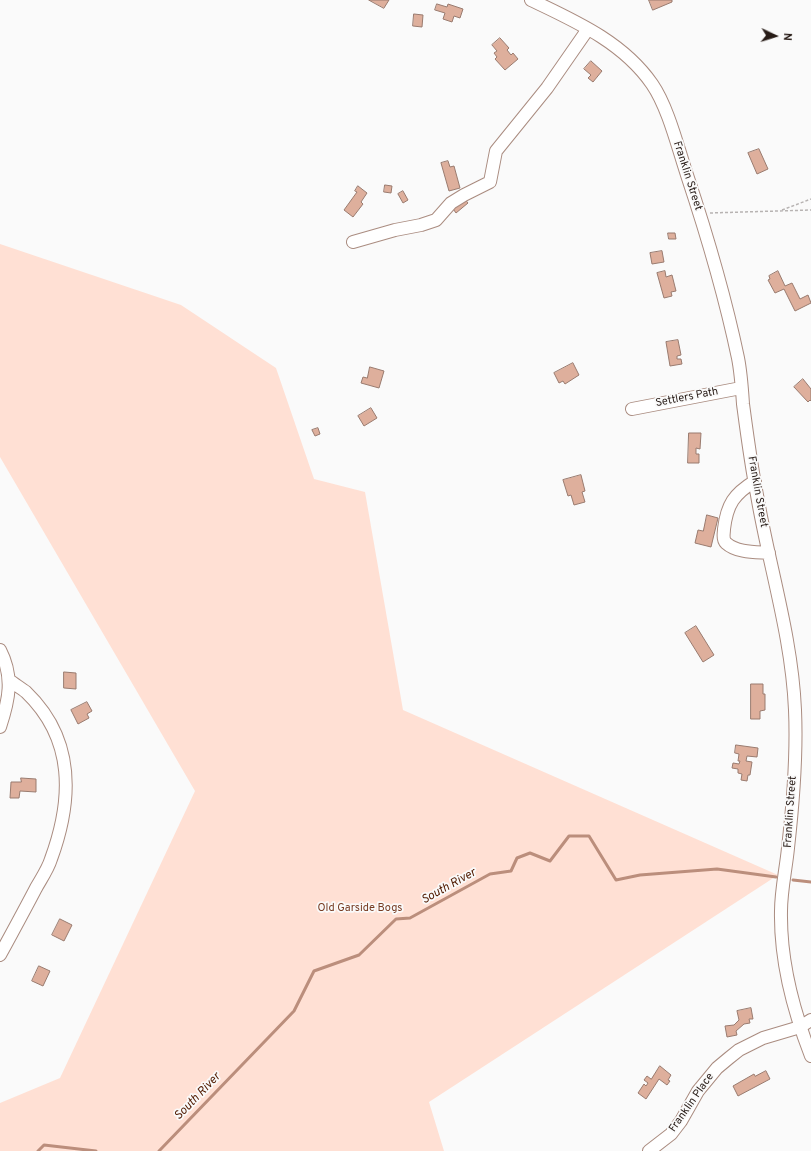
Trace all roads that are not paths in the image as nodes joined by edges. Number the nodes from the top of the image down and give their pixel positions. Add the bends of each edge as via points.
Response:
1 (531, 0) edge
2 (588, 29) junction
3 (353, 242) dead end
4 (742, 388) junction
5 (632, 408) dead end
6 (754, 481) junction
7 (769, 553) junction
8 (0, 650) edge
9 (9, 680) junction
10 (0, 727) edge
11 (0, 956) edge
12 (811, 1020) edge
13 (800, 1027) junction
14 (811, 1056) edge
15 (649, 1151) edge

1 - 2 street, Franklin Street
2 - 3 street via 547,88 496,151 490,182 451,203 436,220
2 - 4 street, Franklin Street via 621,50 639,67 659,96 702,220 738,360
4 - 5 street, Settlers Path
4 - 6 street, Franklin Street
6 - 7 street, Franklin Street
6 - 7 street via 733,499 726,515 723,538 726,543 744,551
7 - 13 street, Franklin Street via 786,640 795,709 796,744 791,825 781,927 786,978
8 - 9 street
9 - 10 street via 8,701
9 - 11 street via 26,692 42,711 60,742 66,769 66,796 51,860
12 - 13 street, Franklin Place
13 - 14 street, Franklin Street
13 - 15 street, Franklin Place via 763,1038 728,1058 702,1085 671,1134

